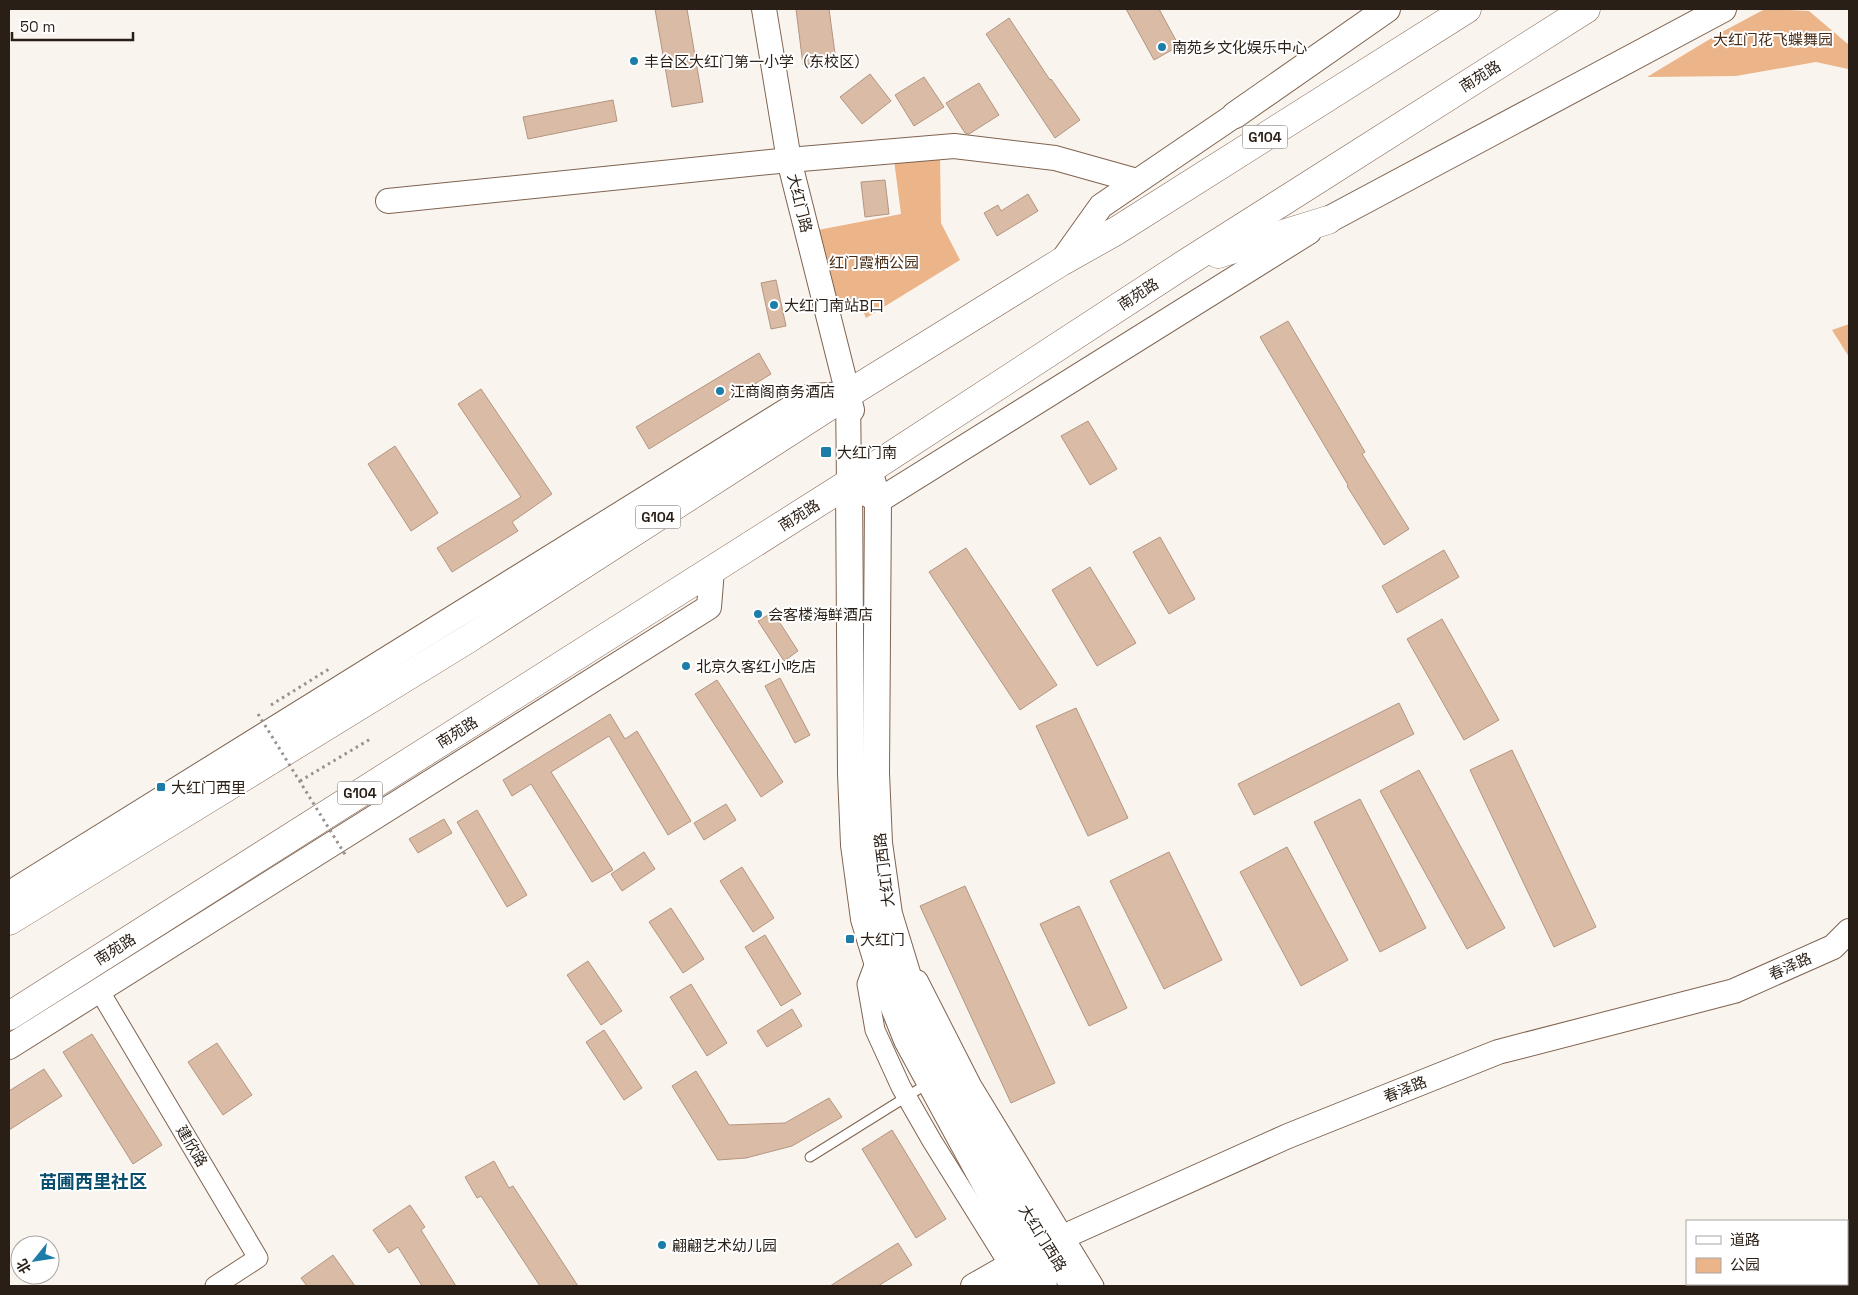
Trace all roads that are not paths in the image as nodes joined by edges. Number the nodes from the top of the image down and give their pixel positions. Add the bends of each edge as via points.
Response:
1 (764, 9) edge
2 (1387, 9) edge
3 (1467, 9) edge
4 (1586, 9) edge
5 (1723, 9) edge
6 (1235, 115) joint
7 (789, 160) junction
8 (1137, 181) junction
9 (388, 201) dead end
10 (1328, 220) junction
11 (1061, 262) junction
12 (1183, 265) junction
13 (848, 394) junction
14 (859, 476) junction
15 (878, 501) junction
16 (712, 570) junction
17 (468, 639) junction
18 (383, 662) junction
19 (12, 896) edge
20 (9, 921) edge
21 (1849, 931) edge
22 (1849, 952) edge
23 (876, 960) junction
24 (99, 990) junction
25 (9, 1016) edge
26 (9, 1047) edge
27 (930, 1082) junction
28 (907, 1097) junction
29 (810, 1157) dead end
30 (1036, 1265) edge
31 (215, 1286) edge
32 (973, 1286) edge
33 (1075, 1286) edge
34 (1094, 1286) edge

1 - 7 street, 大红门路
2 - 6 main road
3 - 11 highway, G104 via 1116,231
4 - 12 highway, 南苑路 / G104
5 - 10 main road
6 - 8 street
7 - 8 street via 954,146 1054,158
7 - 9 street
7 - 13 street, 大红门路
8 - 11 street via 1100,206
10 - 12 highway
10 - 15 street
11 - 13 highway, G104
12 - 14 highway, 南苑路 / G104
13 - 14 street, 大红门路
13 - 17 highway, G104
13 - 18 street via 810,396
14 - 15 main road, 大红门西路
14 - 16 highway, 南苑路 / G104
14 - 23 main road, 大红门西路 via 851,774 854,845 864,919
15 - 30 main road, 大红门西路 via 876,773 879,843 889,914 921,1019
16 - 24 street via 709,607
16 - 25 highway, 南苑路 / G104
17 - 18 street
17 - 20 highway, G104
18 - 19 street
21 - 30 street, 春泽路 via 1833,947 1734,991 1498,1052 1288,1136
22 - 30 street, 春泽路 via 1842,959 1740,1004 1502,1062 1086,1237
23 - 27 main road, 大红门西路 via 907,1040
23 - 28 street via 867,984 875,1030
24 - 26 street
24 - 31 street, 建欣路 via 258,1258
27 - 28 lane
27 - 30 main road, 大红门西路
28 - 29 lane
28 - 30 street
30 - 32 street, 春泽路
30 - 33 main road, 大红门西路
30 - 34 street

